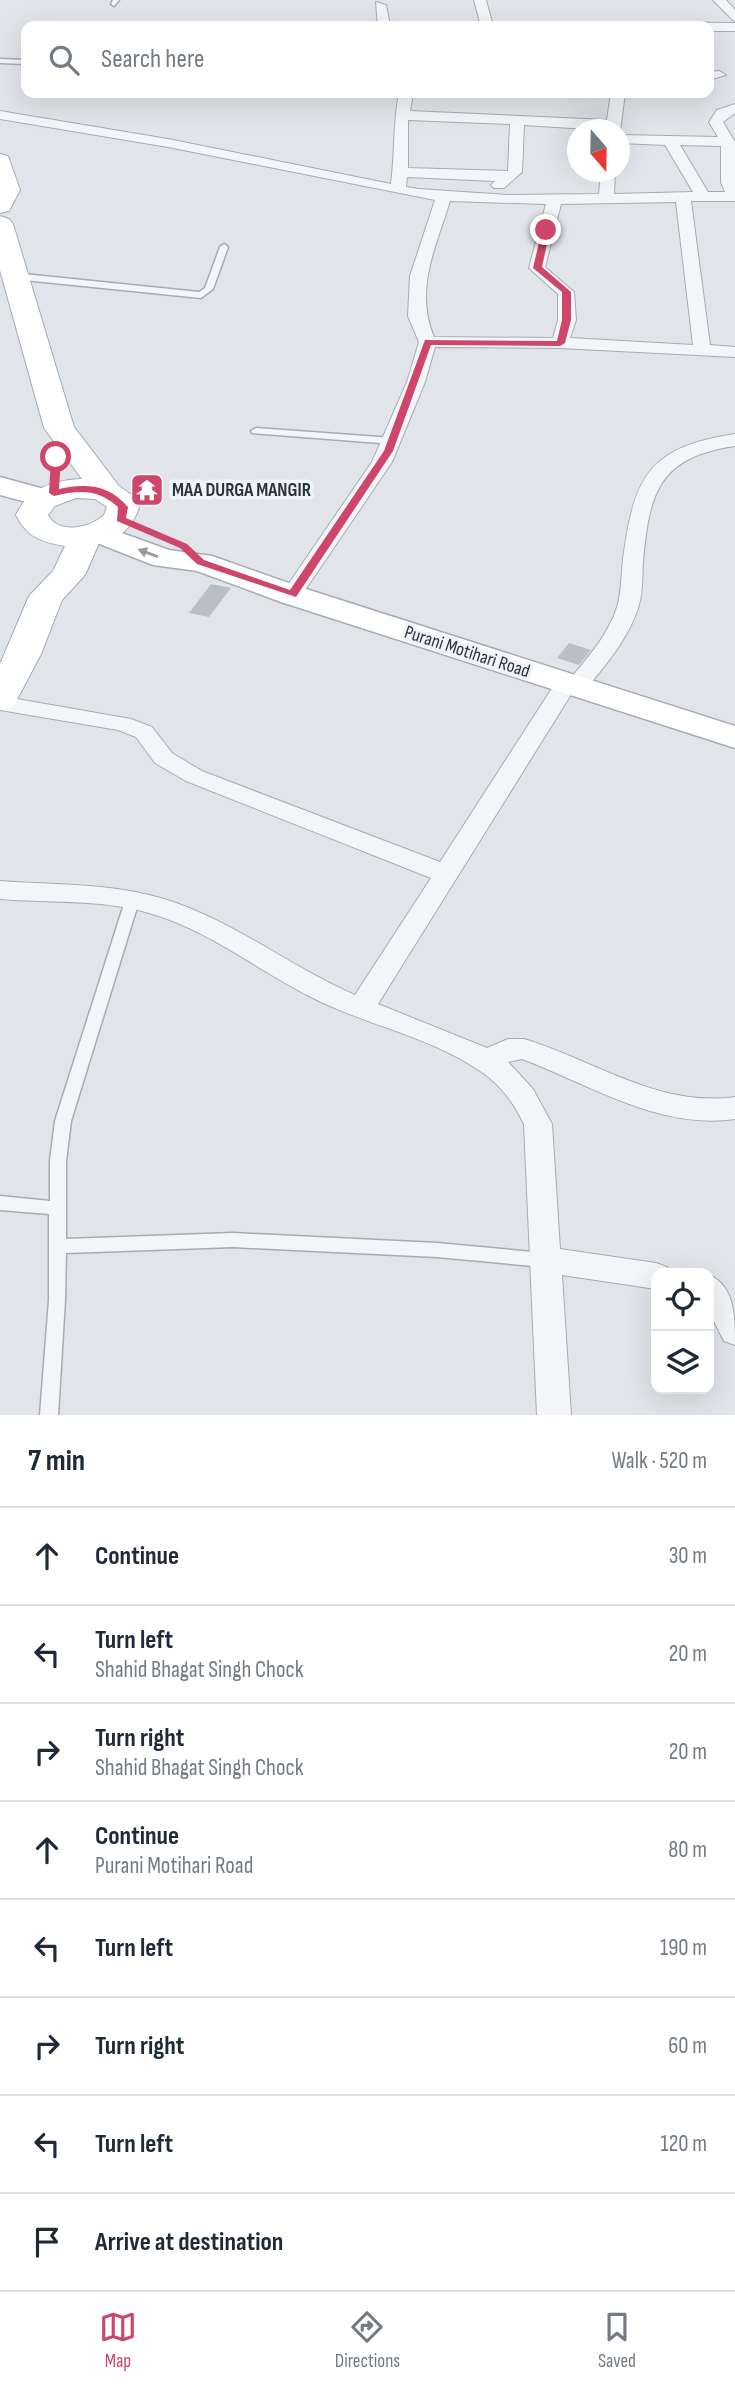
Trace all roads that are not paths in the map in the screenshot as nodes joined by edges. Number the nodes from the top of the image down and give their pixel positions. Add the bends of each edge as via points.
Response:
1 (480, 0) edge
2 (719, 0) edge
3 (380, 5) dead end
4 (735, 18) edge
5 (383, 21) edge
6 (486, 21) edge
7 (714, 27) edge
8 (735, 27) edge
9 (0, 61) edge
10 (21, 62) edge
11 (404, 98) edge
12 (618, 98) edge
13 (735, 108) edge
14 (0, 115) edge
15 (402, 116) junction
16 (616, 119) edge
17 (517, 120) junction
18 (567, 126) edge
19 (630, 133) edge
20 (670, 140) junction
21 (731, 148) edge
22 (0, 161) edge
23 (399, 172) junction
24 (509, 177) junction
25 (607, 182) edge
26 (398, 191) junction
27 (735, 195) edge
28 (683, 196) junction
29 (703, 196) junction
30 (444, 197) junction
31 (606, 197) junction
32 (501, 199) junction
33 (555, 199) junction
34 (0, 206) edge
35 (0, 224) edge
36 (224, 247) dead end
37 (14, 276) junction
38 (428, 342) junction
39 (560, 343) junction
40 (702, 349) junction
41 (735, 352) edge
42 (60, 428) junction
43 (257, 431) dead end
44 (735, 440) edge
45 (393, 441) junction
46 (0, 486) edge
47 (0, 503) edge
48 (46, 510) junction
49 (103, 520) junction
50 (292, 595) junction
51 (46, 596) junction
52 (571, 685) junction
53 (0, 701) edge
54 (735, 737) edge
55 (446, 874) junction
56 (0, 890) edge
57 (132, 901) junction
58 (361, 1008) junction
59 (487, 1061) junction
60 (735, 1108) edge
61 (0, 1203) edge
62 (58, 1208) junction
63 (58, 1246) junction
64 (545, 1260) junction
65 (651, 1275) edge
66 (714, 1292) edge
67 (735, 1331) edge
68 (49, 1415) edge
69 (554, 1415) edge

1 - 6 street
2 - 4 street
3 - 5 street
7 - 8 street
9 - 10 lane
11 - 15 street
12 - 16 street
13 - 21 street via 716,118
14 - 26 street via 168,143
15 - 17 street
15 - 23 street
17 - 18 street
17 - 24 street via 516,167
19 - 20 street
20 - 21 street
20 - 29 street
21 - 27 street via 729,182
22 - 34 main road via 8,190
23 - 24 street
23 - 26 street
24 - 32 street via 499,185
25 - 31 street
26 - 30 street
27 - 29 street
28 - 29 street
28 - 31 street
28 - 40 street
30 - 32 street
30 - 38 street via 416,285 418,316
31 - 33 street
32 - 33 street
33 - 39 street via 537,268 566,292
35 - 37 main road
36 - 37 lane via 209,289 201,295
37 - 42 main road
38 - 39 street
38 - 45 street
39 - 40 street
40 - 41 street
42 - 48 main road
42 - 49 main road
43 - 45 lane
44 - 52 street via 707,444 684,454 661,466 651,478 633,561 629,606 616,634
45 - 50 street
46 - 48 main road
47 - 48 main road
48 - 49 main road
48 - 49 main road via 76,489
48 - 51 main road
49 - 50 main road, Purani Motihari Road via 164,559 201,562
49 - 51 main road via 68,575
50 - 52 main road, Purani Motihari Road
51 - 53 main road
52 - 54 main road, Purani Motihari Road
52 - 55 street
53 - 55 street via 144,732 163,758 194,776
55 - 58 street
56 - 57 street
57 - 58 street via 182,915
57 - 62 lane via 63,1121
58 - 59 street
59 - 60 street via 508,1049 524,1048 665,1104 700,1111
59 - 64 street via 527,1099 538,1124
61 - 62 lane
62 - 63 lane
63 - 64 lane via 233,1240
63 - 68 lane
64 - 65 street
64 - 69 street
66 - 67 street

